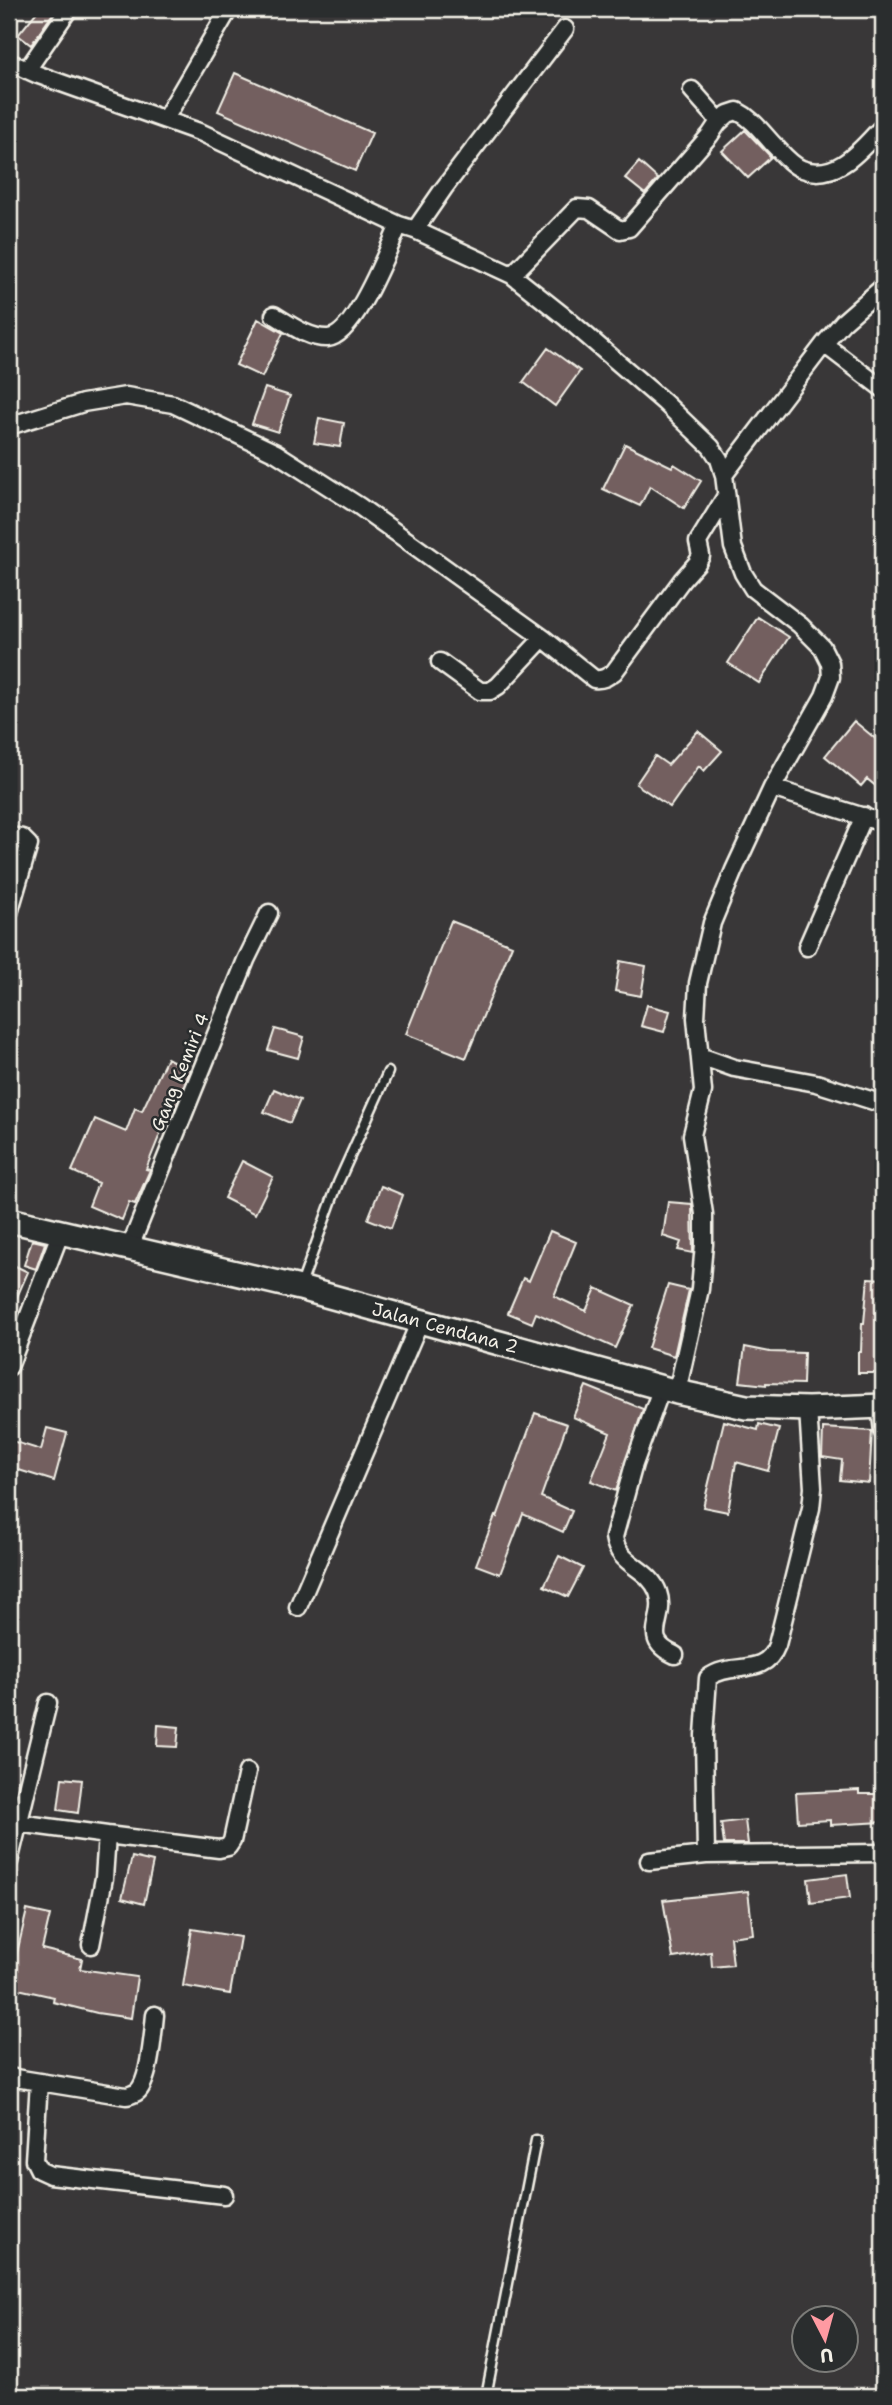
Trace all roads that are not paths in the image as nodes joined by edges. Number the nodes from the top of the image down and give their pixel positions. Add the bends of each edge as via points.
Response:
1 (69, 9) edge
2 (229, 9) edge
3 (565, 29) dead end
4 (9, 62) edge
5 (27, 70) junction
6 (692, 90) dead end
7 (165, 119) junction
8 (718, 123) junction
9 (883, 126) edge
10 (399, 225) junction
11 (415, 230) junction
12 (512, 275) junction
13 (883, 287) edge
14 (274, 315) dead end
15 (824, 344) junction
16 (883, 389) edge
17 (9, 426) edge
18 (724, 475) junction
19 (726, 496) junction
20 (543, 638) junction
21 (440, 662) dead end
22 (772, 788) junction
23 (863, 816) junction
24 (883, 823) edge
25 (9, 836) edge
26 (9, 913) edge
27 (269, 913) dead end
28 (807, 947) dead end
29 (700, 1056) junction
30 (388, 1072) dead end
31 (883, 1104) edge
32 (9, 1220) edge
33 (60, 1234) junction
34 (130, 1247) junction
35 (300, 1288) junction
36 (420, 1321) junction
37 (9, 1367) edge
38 (669, 1390) junction
39 (881, 1406) edge
40 (808, 1409) junction
41 (883, 1432) edge
42 (298, 1608) dead end
43 (675, 1655) dead end
44 (48, 1703) dead end
45 (247, 1772) dead end
46 (18, 1823) junction
47 (107, 1835) junction
48 (883, 1853) edge
49 (706, 1855) junction
50 (9, 1861) edge
51 (649, 1861) dead end
52 (91, 1945) dead end
53 (155, 2015) dead end
54 (9, 2077) edge
55 (39, 2082) junction
56 (536, 2140) dead end
57 (225, 2195) dead end
58 (486, 2396) edge

1 - 5 street
2 - 7 street
3 - 11 street
4 - 5 street
5 - 7 street
6 - 8 street
7 - 10 street
8 - 9 street via 737,111 751,118 800,169 824,173 854,156
8 - 12 street via 629,228 620,230 589,209 578,208
10 - 11 street
10 - 14 street via 359,309 339,334 328,338 300,331
11 - 12 street
12 - 18 street via 664,402 710,446
13 - 15 street
15 - 16 street
15 - 18 street
17 - 20 street via 83,403 126,396 173,404 287,460
18 - 19 street
19 - 20 street via 698,542 698,563 614,672 594,679
19 - 22 street via 733,547 743,573 753,589 800,625 830,663 824,696
20 - 21 street via 490,691 480,691
22 - 23 street
22 - 29 street via 712,923 698,983
23 - 24 street
23 - 28 street
25 - 26 street via 22,838 29,845
27 - 34 street, Gang Kemiri 4
29 - 31 street
29 - 38 street via 703,1091 692,1135 704,1214 700,1289
30 - 35 lane via 338,1183
32 - 33 street, Jalan Cendana 2
33 - 34 street, Jalan Cendana 2
33 - 37 street
34 - 35 street, Jalan Cendana 2
35 - 36 street, Jalan Cendana 2
36 - 38 street, Jalan Cendana 2
36 - 42 street
38 - 40 street, Jalan Cendana 2 via 746,1407
38 - 43 street via 634,1464 614,1537 621,1556 651,1580 658,1592 657,1642
39 - 40 street, Jalan Cendana 2
39 - 41 street
40 - 49 street via 811,1508 777,1645 767,1662 708,1678
44 - 46 street
45 - 47 street via 228,1847
46 - 47 street
46 - 50 street
47 - 52 street
48 - 49 street
49 - 51 street
53 - 55 street via 150,2052 136,2093 126,2096
54 - 55 street
55 - 57 street via 34,2160 39,2170
56 - 58 lane

